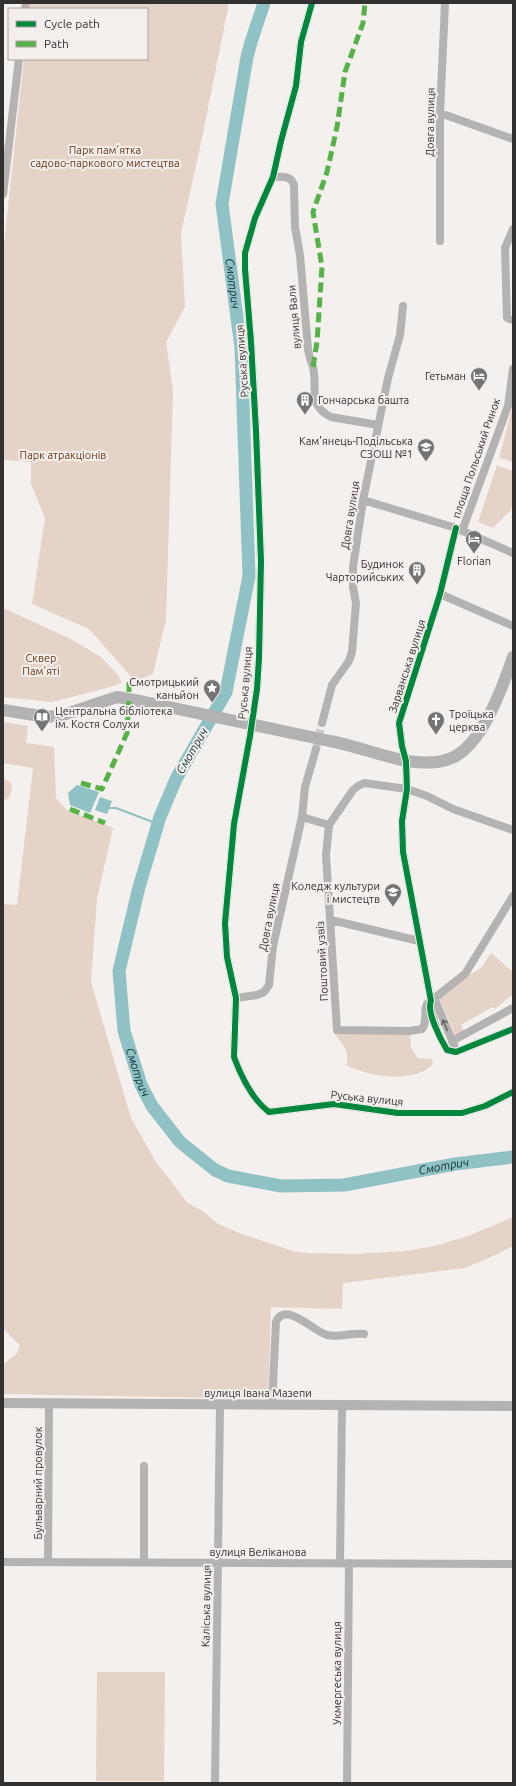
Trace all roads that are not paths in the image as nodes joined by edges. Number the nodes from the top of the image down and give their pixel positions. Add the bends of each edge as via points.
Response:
1 (312, 3) edge
2 (445, 3) edge
3 (19, 60) edge
4 (440, 113) junction
5 (513, 139) edge
6 (273, 177) junction
7 (4, 179) edge
8 (3, 194) edge
9 (513, 229) edge
10 (440, 241) dead end
11 (403, 306) dead end
12 (510, 319) edge
13 (513, 368) edge
14 (378, 425) junction
15 (363, 500) junction
16 (459, 530) junction
17 (513, 553) edge
18 (440, 594) junction
19 (513, 626) edge
20 (513, 656) edge
21 (3, 710) edge
22 (322, 723) tunnel mouth
23 (316, 748) tunnel mouth
24 (406, 761) junction
25 (407, 789) junction
26 (302, 817) junction
27 (329, 825) junction
28 (513, 830) edge
29 (513, 896) edge
30 (331, 920) junction
31 (419, 940) junction
32 (236, 998) junction
33 (431, 1001) junction
34 (513, 1008) edge
35 (513, 1029) edge
36 (437, 1030) tunnel mouth
37 (452, 1041) junction
38 (443, 1042) tunnel mouth
39 (456, 1052) junction
40 (513, 1092) edge
41 (364, 1334) dead end
42 (3, 1403) edge
43 (49, 1404) junction
44 (220, 1404) junction
45 (272, 1405) junction
46 (342, 1405) junction
47 (513, 1406) edge
48 (144, 1466) dead end
49 (3, 1562) edge
50 (48, 1562) junction
51 (144, 1562) junction
52 (218, 1563) junction
53 (345, 1563) junction
54 (513, 1564) edge
55 (215, 1783) edge
56 (348, 1783) edge

1 - 6 street, Руська вулиця via 301,42 296,86
2 - 4 street, Довга вулиця
3 - 7 street
4 - 5 street
4 - 10 street, Довга вулиця
6 - 14 street, вулиця Вали via 288,177 293,180 294,185 294,214 309,360 313,367 317,406 330,417
6 - 32 street, Руська вулиця via 255,218 245,253 261,561 257,689 234,824 225,923 227,957
7 - 8 street
9 - 12 street via 505,248
11 - 14 street, Довга вулиця via 400,335
13 - 16 street, площа Польський Ринок via 508,406
14 - 15 street, Довга вулиця
15 - 16 street, площа Польський Ринок
15 - 22 street, Довга вулиця via 352,575 356,603 353,645 349,661 332,685
16 - 17 street, площа Польський Ринок
16 - 18 street, Зарванська вулиця
18 - 19 street
18 - 24 street, Зарванська вулиця via 399,723
20 - 24 main road via 502,688 485,723 469,746 450,759 430,763
21 - 24 main road, bridge via 47,717 63,715 117,698 330,741
23 - 26 street, Довга вулиця via 305,787
24 - 25 street, Зарванська вулиця
25 - 27 street via 364,783 358,786
25 - 28 street via 453,809
25 - 31 street, Зарванська вулиця via 402,821 403,852
26 - 27 street
26 - 32 street, Довга вулиця via 274,946 269,985 264,992 257,995
27 - 30 street, Поштовий узвіз via 326,855
29 - 33 street via 465,974
30 - 31 street
30 - 33 street, Поштовий узвіз via 337,1030 422,1029 425,1023 425,1006
31 - 33 street, Зарванська вулиця
32 - 40 street, Руська вулиця via 234,1057 261,1105 269,1112 329,1104 398,1113 462,1113 485,1106
33 - 36 street, Зарванська вулиця via 429,1005
37 -> 33 street via 436,1002
34 - 37 street
35 - 39 street
37 - 39 street
38 - 39 street via 447,1050
41 - 45 street via 328,1335 314,1330 293,1315 285,1314 279,1317 276,1322
42 - 43 street, вулиця Івана Мазепи
43 - 44 street, вулиця Івана Мазепи
43 - 50 street, Бульварний провулок
44 - 45 street, вулиця Івана Мазепи
44 - 52 street, Каліська вулиця
45 - 46 street, вулиця Івана Мазепи
46 - 47 street, вулиця Івана Мазепи
46 - 53 street, Укмергеська вулиця
48 - 51 street
49 - 50 street, вулиця Веліканова
50 - 51 street, вулиця Веліканова
51 - 52 street, вулиця Веліканова
52 - 53 street, вулиця Веліканова
52 - 55 street, Каліська вулиця
53 - 54 street, вулиця Веліканова
53 - 56 street, Укмергеська вулиця

